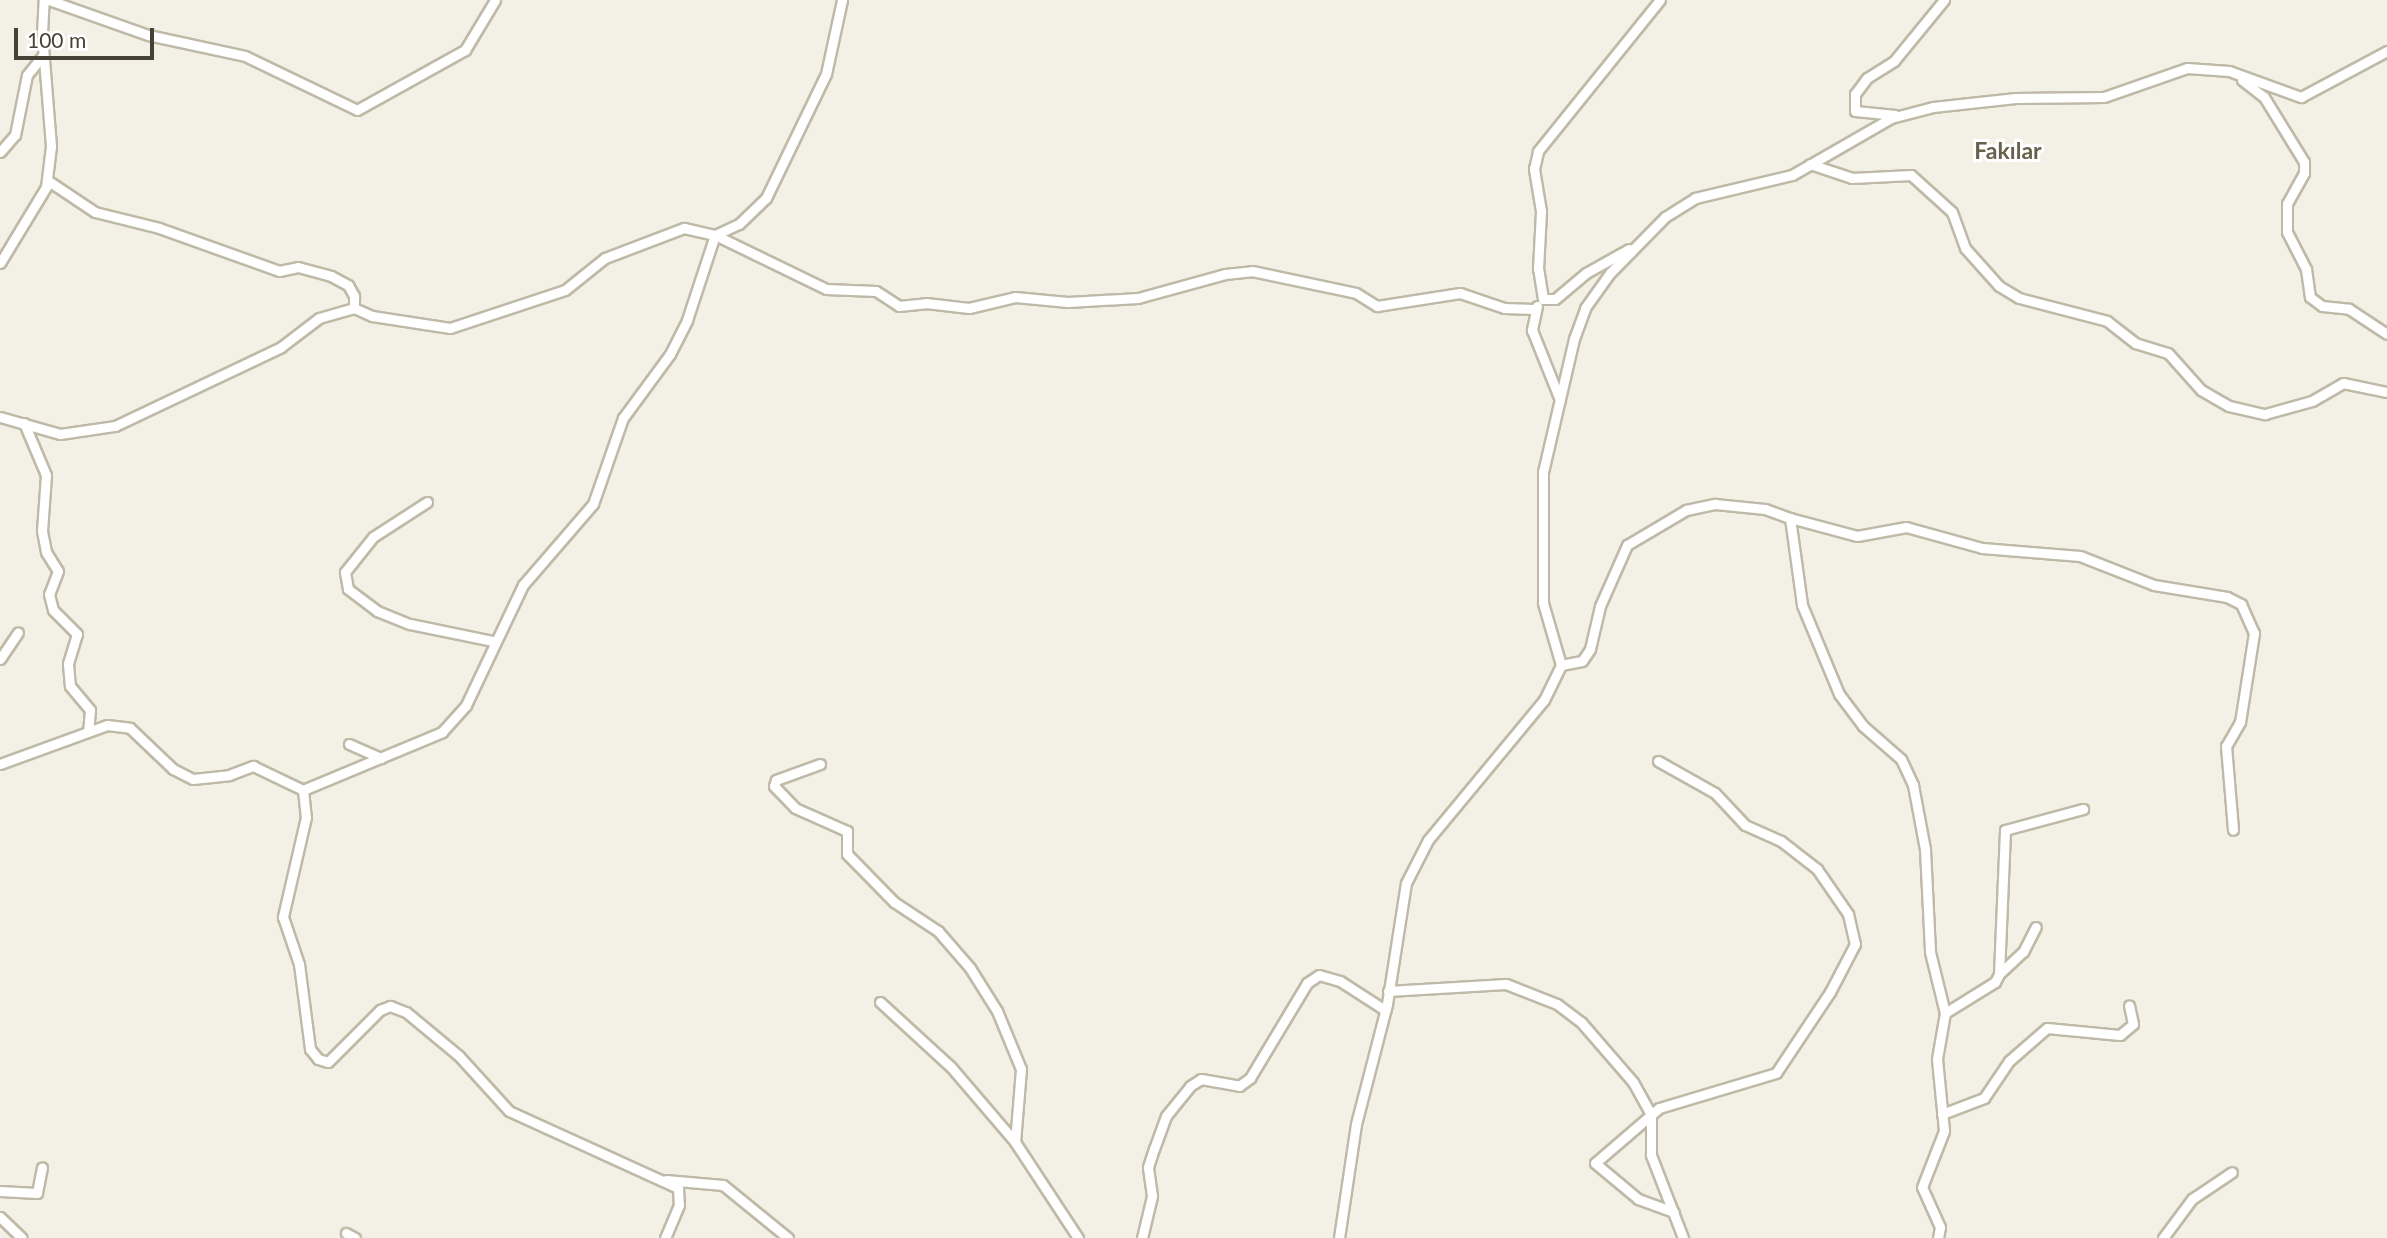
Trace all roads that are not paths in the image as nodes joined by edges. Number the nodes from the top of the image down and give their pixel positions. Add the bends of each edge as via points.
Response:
1 (46, 0) edge
2 (495, 0) edge
3 (842, 0) edge
4 (1660, 0) edge
5 (1944, 0) edge
6 (2387, 51) edge
7 (43, 55) junction
8 (2229, 71) junction
9 (1904, 115) junction
10 (0, 152) edge
11 (1810, 164) junction
12 (47, 180) junction
13 (715, 235) junction
14 (1640, 243) junction
15 (0, 263) edge
16 (1543, 299) junction
17 (354, 308) junction
18 (1534, 309) junction
19 (2387, 334) edge
20 (2387, 391) edge
21 (1560, 400) junction
22 (0, 417) edge
23 (24, 423) junction
24 (426, 502) dead end
25 (1790, 518) junction
26 (18, 632) dead end
27 (493, 640) junction
28 (0, 659) edge
29 (1561, 665) junction
30 (88, 731) junction
31 (349, 744) dead end
32 (381, 758) junction
33 (1658, 761) dead end
34 (0, 764) edge
35 (820, 764) dead end
36 (303, 790) junction
37 (2083, 809) dead end
38 (2233, 830) dead end
39 (2036, 926) dead end
40 (2000, 974) junction
41 (1388, 991) junction
42 (880, 1002) dead end
43 (2129, 1005) dead end
44 (1385, 1010) junction
45 (1945, 1013) junction
46 (1942, 1114) junction
47 (1651, 1115) junction
48 (1015, 1142) junction
49 (42, 1167) dead end
50 (2232, 1172) dead end
51 (660, 1180) junction
52 (0, 1191) edge
53 (1674, 1212) junction
54 (0, 1217) edge
55 (22, 1238) edge
56 (665, 1238) edge
57 (788, 1238) edge
58 (1078, 1238) edge
59 (1142, 1238) edge
60 (1339, 1238) edge
61 (1684, 1238) edge
62 (1937, 1238) edge
63 (2163, 1238) edge

1 - 2 street via 148,35 245,56 357,110 466,50
1 - 7 street
3 - 13 street via 826,74 766,198 739,224
4 - 16 street via 1538,151 1534,169 1541,211 1538,269
5 - 9 street via 1894,61 1867,78 1851,106 1863,114
6 - 8 street via 2301,97
7 - 10 street via 27,75 15,135
7 - 12 street via 51,146
8 - 9 street via 2187,68 2104,97 2016,97
8 - 19 street via 2264,97 2304,162 2304,173 2287,204 2287,232 2306,269 2310,297 2322,306 2349,309
9 - 11 street
11 - 14 street via 1792,175 1695,198 1665,217
11 - 20 street via 1852,178 1911,175 1952,212 1965,248 1999,286 2019,299 2106,321 2134,343 2168,353 2201,390 2229,405 2265,414 2312,401 2343,383
12 - 15 street
12 - 17 street via 95,212 159,228 279,271 298,267 331,276 348,285 355,296
13 - 17 street via 684,228 605,258 565,290 450,328 372,316
13 - 18 street via 826,289 876,291 899,306 926,303 969,308 1016,297 1068,302 1138,298 1252,271 1356,293 1383,307 1460,293 1504,308
13 - 27 street via 706,250 687,320 670,355 622,418 593,504 523,584
14 - 16 street via 1586,274 1555,299
14 - 21 street via 1586,308
16 - 18 street
17 - 23 street via 319,317 281,347 115,426 60,434
18 - 21 street via 1532,330
21 - 29 street via 1543,472 1543,603
22 - 23 street
23 - 30 street via 46,475 42,531 46,552 58,571 49,594 53,610 77,634 68,664 70,686 90,710
24 - 27 street via 373,537 345,572 348,589 377,611 410,624
25 - 29 street via 1765,509 1715,505 1686,510 1627,545 1600,606 1590,649 1583,660
25 - 38 street via 1857,536 1906,527 1994,550 2080,556 2154,585 2227,597 2241,604 2254,633 2240,722 2226,746
25 - 45 street via 1802,605 1839,694 1863,726 1901,759 1913,785 1925,849 1930,951
26 - 28 street
27 - 32 street via 466,705 442,732
29 - 41 street via 1544,700 1437,829 1411,872
30 - 34 street
30 - 36 street via 107,725 130,728 173,769 193,779 229,775 253,766
31 - 32 street
32 - 36 street
33 - 47 street via 1715,793 1745,825 1781,841 1817,869 1831,883 1848,914 1855,944 1830,992 1776,1073 1659,1108
35 - 48 street via 776,780 774,786 795,807 847,831 847,854 894,902 937,931 970,968 997,1011 1021,1069
36 - 51 street via 306,817 283,917 299,964 310,1049 318,1059 328,1062 361,1026 390,1006 432,1031 509,1111
37 - 40 street via 2005,830
39 - 40 street via 2023,951
40 - 45 street via 1995,982
41 - 44 street
41 - 47 street via 1506,984 1557,1004 1581,1022 1633,1082
42 - 48 street via 951,1067
43 - 46 street via 2133,1024 2120,1035 2047,1028 2009,1061 1984,1098
44 - 59 street via 1340,981 1319,975 1307,984 1251,1078 1239,1086 1201,1079 1191,1086 1166,1116 1154,1149 1149,1167 1152,1196
44 - 60 street via 1356,1125
45 - 46 street via 1937,1059
46 - 62 street via 1939,1149 1922,1187 1940,1227
47 - 53 street via 1651,1155
47 - 53 street via 1595,1163 1638,1199
48 - 58 street
49 - 52 street via 37,1193
50 - 63 street via 2192,1199
51 - 56 street via 681,1192
51 - 57 street via 723,1185
53 - 61 street
54 - 55 street

